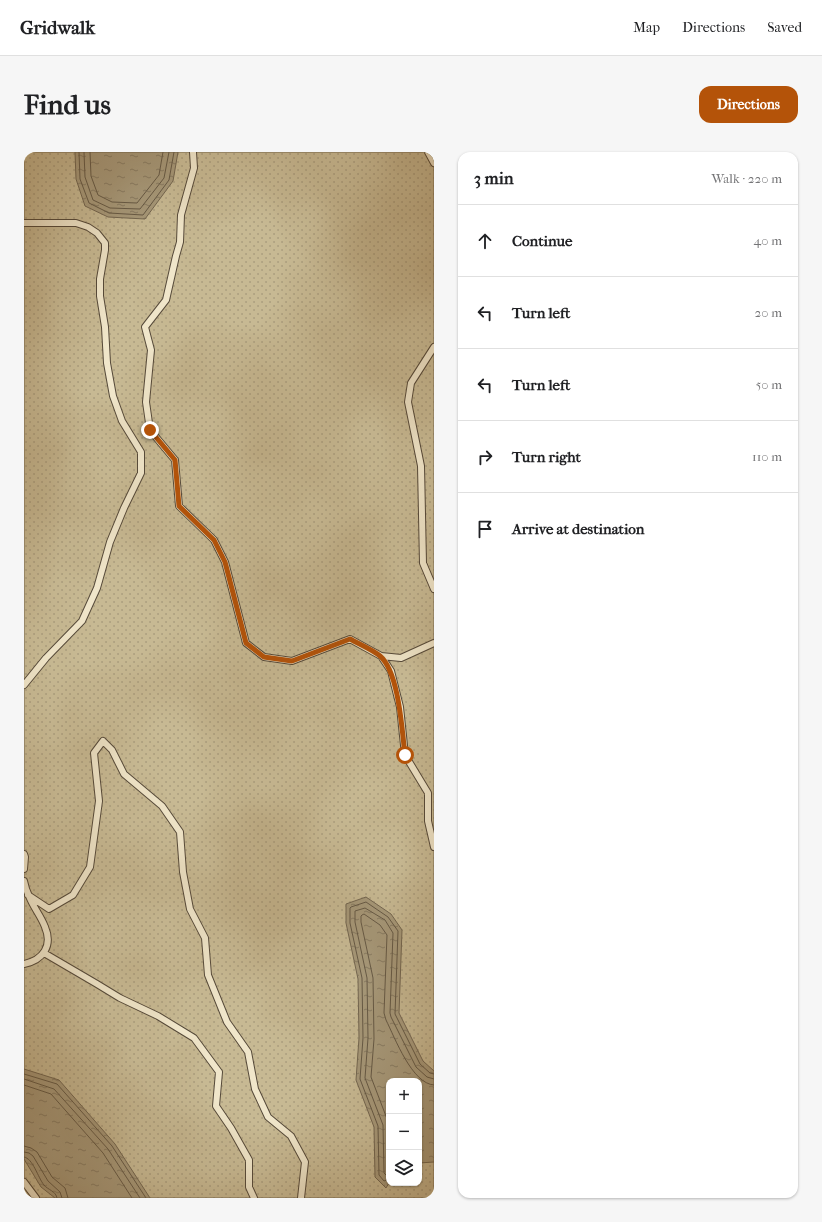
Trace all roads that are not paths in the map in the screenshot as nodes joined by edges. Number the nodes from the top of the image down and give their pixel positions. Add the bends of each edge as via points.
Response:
1 (193, 152) edge
2 (428, 152) edge
3 (434, 163) edge
4 (24, 223) edge
5 (434, 346) edge
6 (434, 589) edge
7 (434, 643) edge
8 (381, 656) junction
9 (24, 685) edge
10 (434, 847) edge
11 (24, 854) edge
12 (24, 869) edge
13 (24, 881) edge
14 (28, 895) junction
15 (44, 953) junction
16 (24, 964) edge
17 (24, 1182) edge
18 (36, 1198) edge
19 (254, 1198) edge
20 (301, 1198) edge

1 - 8 lane via 194,168 181,215 180,242 166,300 145,326 151,350 146,402 150,430 175,460 179,506 214,540 225,562 246,643 264,657 292,661 350,639
2 - 3 lane
4 - 9 lane via 76,223 88,227 105,242 100,290 112,396 122,421 141,452 141,473 110,542 97,588 82,621
5 - 6 lane via 411,383 408,402 421,466 423,563
7 - 8 lane via 401,658
8 - 10 lane via 391,671 400,707 405,755 428,793 428,821
11 - 12 lane
13 - 14 lane
14 - 15 lane via 46,928 47,946
14 - 20 lane via 49,909 73,895 90,867 98,801 94,753 103,742 112,750 124,774 162,806 180,832 184,879 190,909 205,938 208,975 227,1022 248,1052 255,1089 268,1117 291,1136 305,1162
15 - 16 lane via 38,959
15 - 19 lane via 194,1038 219,1072 216,1106 249,1160 249,1187
17 - 18 lane

